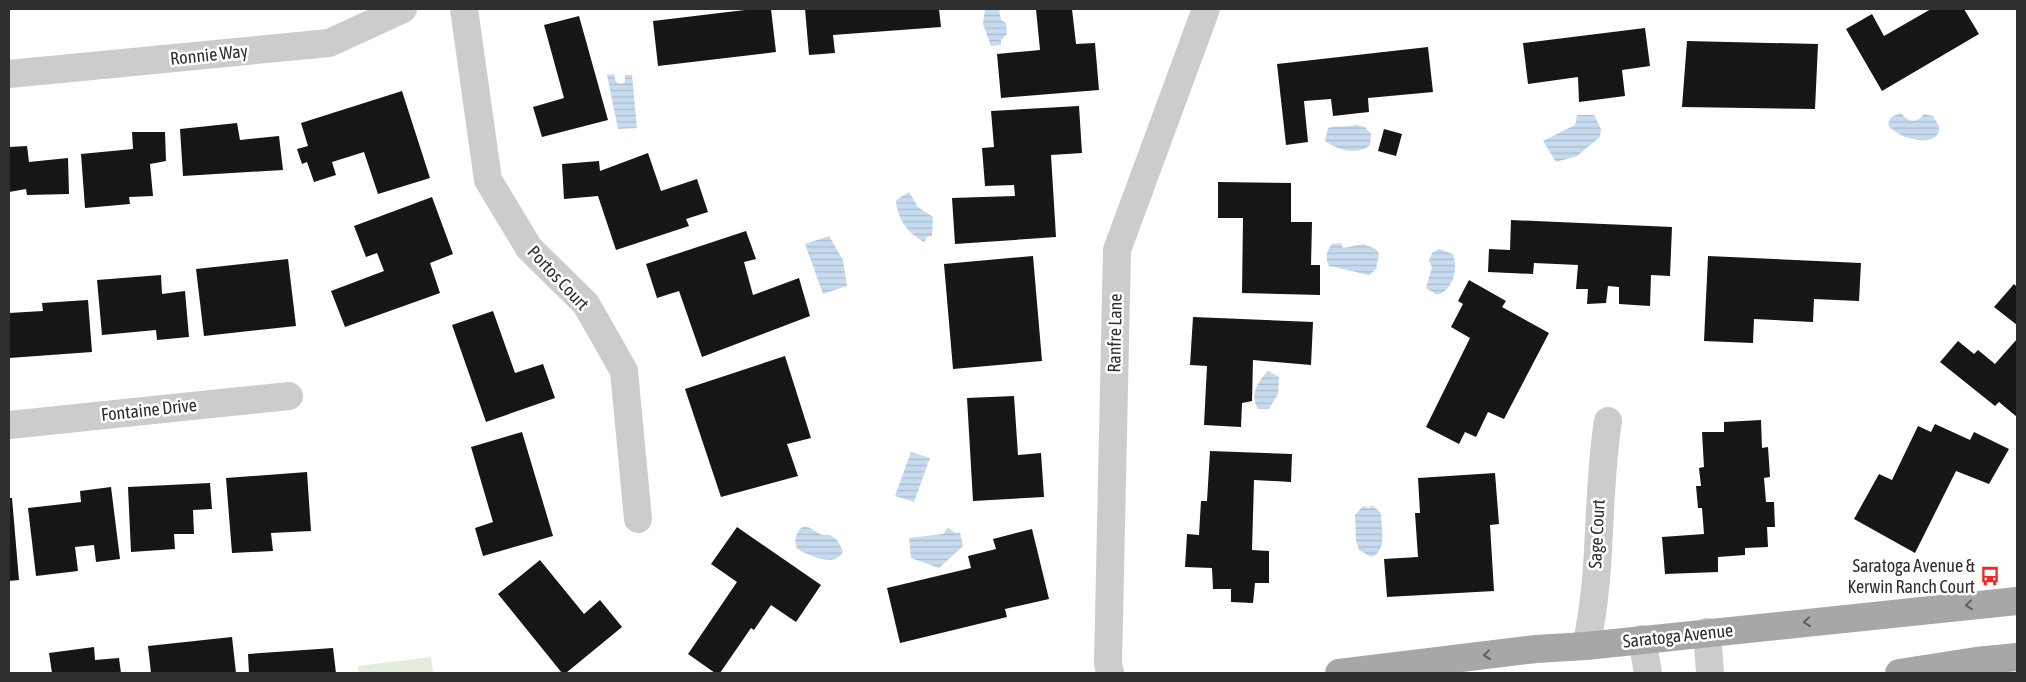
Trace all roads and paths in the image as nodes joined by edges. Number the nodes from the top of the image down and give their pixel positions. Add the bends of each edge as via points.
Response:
1 (403, 9) edge
2 (464, 9) edge
3 (1206, 9) edge
4 (9, 74) edge
5 (289, 396) dead end
6 (1608, 421) dead end
7 (9, 425) edge
8 (638, 519) dead end
9 (2017, 601) edge
10 (1707, 632) junction
11 (1642, 639) junction
12 (1586, 646) junction
13 (2017, 657) edge
14 (1110, 673) edge
15 (1339, 673) edge
16 (1648, 673) edge
17 (1710, 673) edge
18 (1899, 673) edge

1 - 4 street, Ronnie Way via 329,43
2 - 8 street, Portos Court via 488,180 529,248 586,304 624,371
3 - 14 street, Ranfre Lane via 1116,250
5 - 7 street, Fontaine Drive
6 - 12 street, Sage Court via 1602,461 1593,616
9 -> 10 main road, Saratoga Avenue
10 - 11 main road, Saratoga Avenue
10 - 17 street
11 - 12 main road, Saratoga Avenue
11 - 16 street
12 -> 15 main road, Saratoga Avenue
13 - 18 main road

